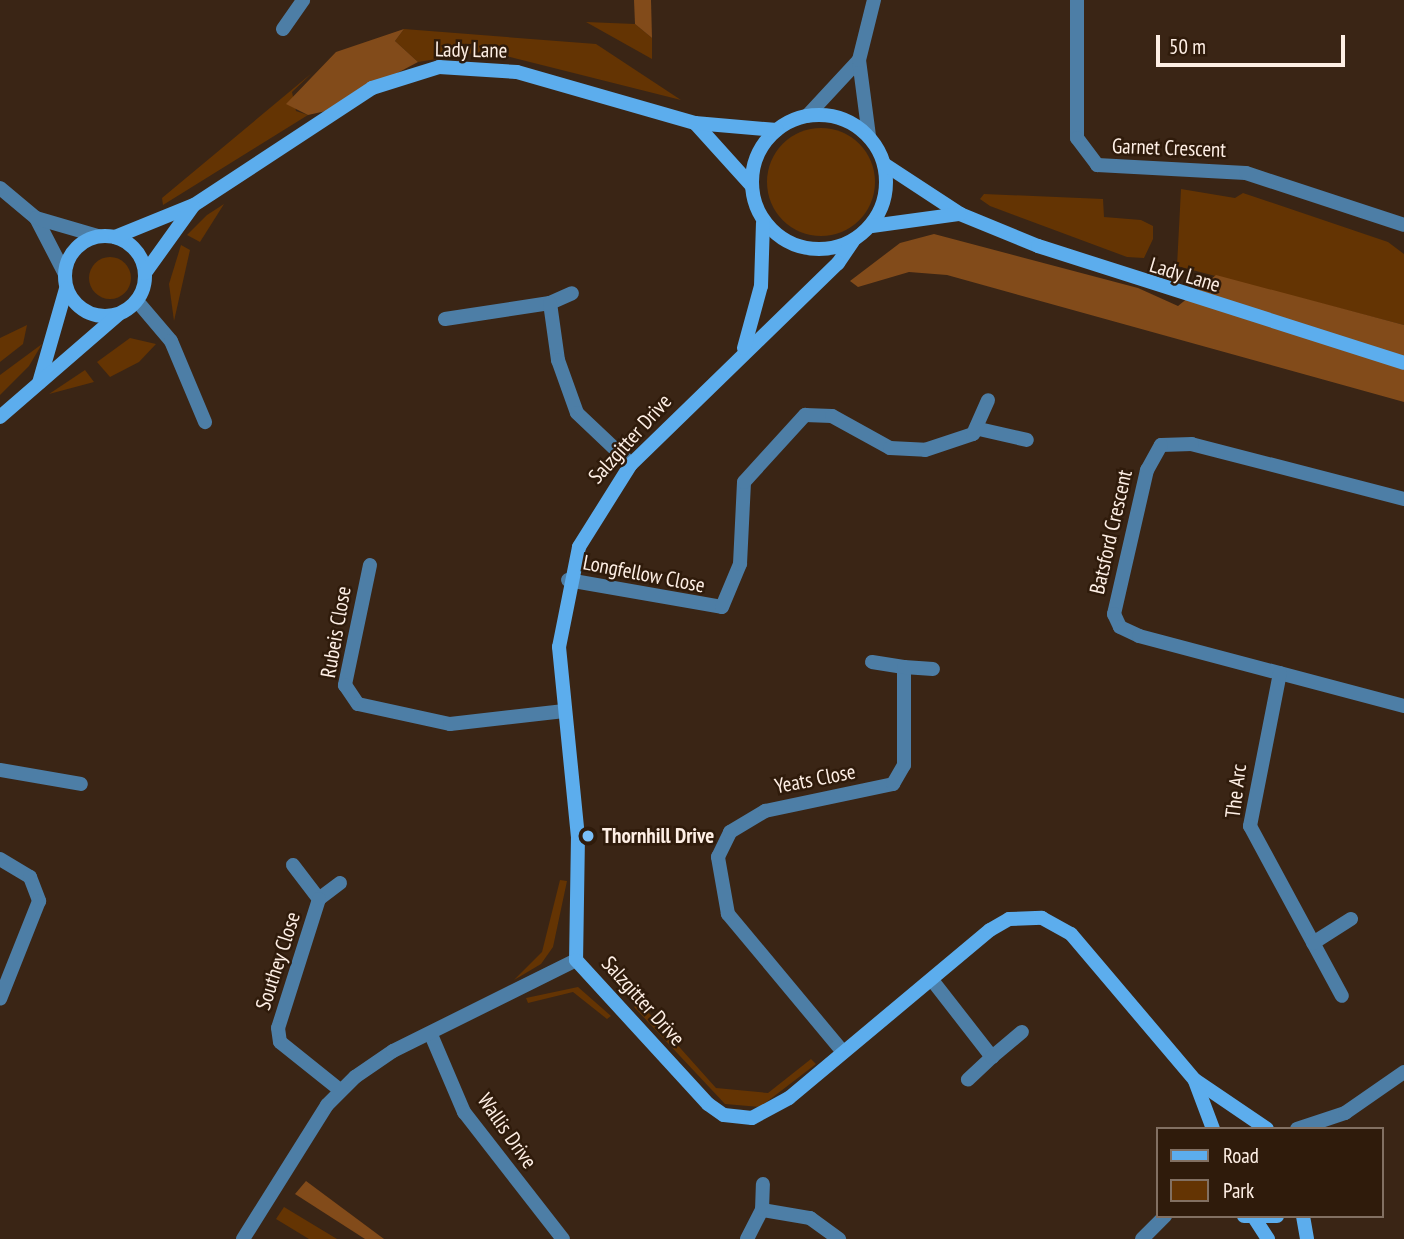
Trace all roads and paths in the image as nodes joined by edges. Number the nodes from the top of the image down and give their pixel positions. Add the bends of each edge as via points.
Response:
1 (303, 0) edge
2 (874, 0) edge
3 (1077, 0) edge
4 (283, 29) dead end
5 (859, 60) junction
6 (807, 116) junction
7 (695, 123) junction
8 (777, 130) junction
9 (869, 136) junction
10 (884, 164) junction
11 (751, 185) junction
12 (0, 188) edge
13 (194, 205) junction
14 (960, 214) junction
15 (36, 218) junction
16 (763, 223) junction
17 (1404, 225) edge
18 (872, 226) junction
19 (98, 236) junction
20 (115, 237) junction
21 (853, 241) junction
22 (64, 272) junction
23 (145, 273) junction
24 (66, 289) junction
25 (572, 293) dead end
26 (137, 301) junction
27 (550, 303) junction
28 (119, 314) junction
29 (445, 319) dead end
30 (743, 349) junction
31 (1404, 363) edge
32 (38, 384) junction
33 (988, 400) dead end
34 (0, 417) edge
35 (205, 422) dead end
36 (979, 429) junction
37 (1027, 440) dead end
38 (631, 464) junction
39 (1404, 499) edge
40 (370, 565) dead end
41 (568, 580) junction
42 (872, 662) dead end
43 (904, 667) junction
44 (933, 669) dead end
45 (1280, 673) junction
46 (1404, 706) edge
47 (564, 711) junction
48 (0, 770) edge
49 (81, 784) dead end
50 (0, 859) edge
51 (293, 866) dead end
52 (340, 883) dead end
53 (319, 899) junction
54 (1351, 919) dead end
55 (1313, 943) junction
56 (576, 960) junction
57 (932, 980) junction
58 (1342, 996) dead end
59 (0, 999) edge
60 (1022, 1032) dead end
61 (432, 1037) junction
62 (843, 1052) junction
63 (992, 1057) junction
64 (1404, 1072) edge
65 (968, 1079) dead end
66 (1195, 1080) junction
67 (340, 1090) junction
68 (1345, 1113) junction
69 (1212, 1127) edge
70 (1264, 1127) edge
71 (1303, 1127) edge
72 (1337, 1127) edge
73 (763, 1184) dead end
74 (762, 1210) junction
75 (1163, 1218) edge
76 (1249, 1218) edge
77 (1303, 1218) edge
78 (243, 1239) edge
79 (563, 1239) edge
80 (747, 1239) edge
81 (839, 1239) edge
82 (1142, 1239) edge
83 (1268, 1239) edge
84 (1307, 1239) edge

1 - 4 street
2 - 5 street
3 - 17 street, Garnet Crescent via 1077,138 1097,166 1245,173
5 - 6 street
5 - 9 street
6 - 8 street, Lady Lane
6 - 9 street via 838,119
7 - 8 street, Lady Lane
7 - 11 street
7 - 13 street, Lady Lane via 517,72 439,67 372,88
8 - 11 street, Lady Lane via 757,153
9 - 10 street, Lady Lane
10 - 14 street, Lady Lane
10 - 18 street, Lady Lane via 884,203
11 - 16 street
12 - 15 street
13 - 20 street, Lady Lane
13 - 23 street, Lady Lane
14 - 18 street, Lady Lane
14 - 31 street, Lady Lane via 1140,283
15 - 19 street
15 - 22 street
16 - 21 street via 802,246
16 - 30 street, Salzgitter Drive via 761,286
18 - 21 street
19 - 20 street
19 - 22 street via 75,248
20 - 23 street via 139,254
21 - 30 street, Salzgitter Drive via 838,263
22 - 24 street
23 - 26 street
24 - 28 street via 87,313
24 - 32 street
25 - 27 street
26 - 28 street
26 - 35 street via 171,341
27 - 29 street
27 - 38 street via 558,360 577,413
28 - 32 street
30 - 38 street, Salzgitter Drive
32 - 34 street
33 - 36 street
36 - 37 street
36 - 41 street, Longfellow Close via 940,448 907,451 832,416 805,415 744,482 740,564 722,607
38 - 41 street, Salzgitter Drive via 595,513
39 - 45 street, Batsford Crescent via 1192,444 1154,450 1115,621 1139,636
40 - 47 street, Rubeis Close via 345,685 358,704 450,724
41 - 47 street, Salzgitter Drive via 559,647
42 - 43 street
43 - 44 street
43 - 62 street, Yeats Close via 898,779 879,788 765,811 730,832 718,857 728,914
45 - 46 street, Batsford Crescent
45 - 55 street, The Arc via 1251,826
47 - 56 street, Salzgitter Drive via 578,825
48 - 49 street
50 - 59 street via 22,869 39,901
51 - 53 street, Southey Close
52 - 53 street, Southey Close
53 - 67 street, Southey Close via 278,1036
54 - 55 street
55 - 58 street, The Arc
56 - 61 street
56 - 62 street, Salzgitter Drive via 724,1115 752,1118 772,1111
57 - 62 street, Salzgitter Drive
57 - 63 street
57 - 66 street, Salzgitter Drive via 1000,923 1025,916 1056,923
60 - 63 street
61 - 67 street via 393,1051
61 - 79 street, Wallis Drive via 464,1112
63 - 65 street
64 - 68 street
66 - 69 street, Salzgitter Drive
66 - 70 street, Salzgitter Drive
67 - 78 street
68 - 71 street
68 - 72 street
73 - 74 street
74 - 80 street
74 - 81 street via 810,1218
75 - 82 street
76 - 83 street
77 - 84 street

